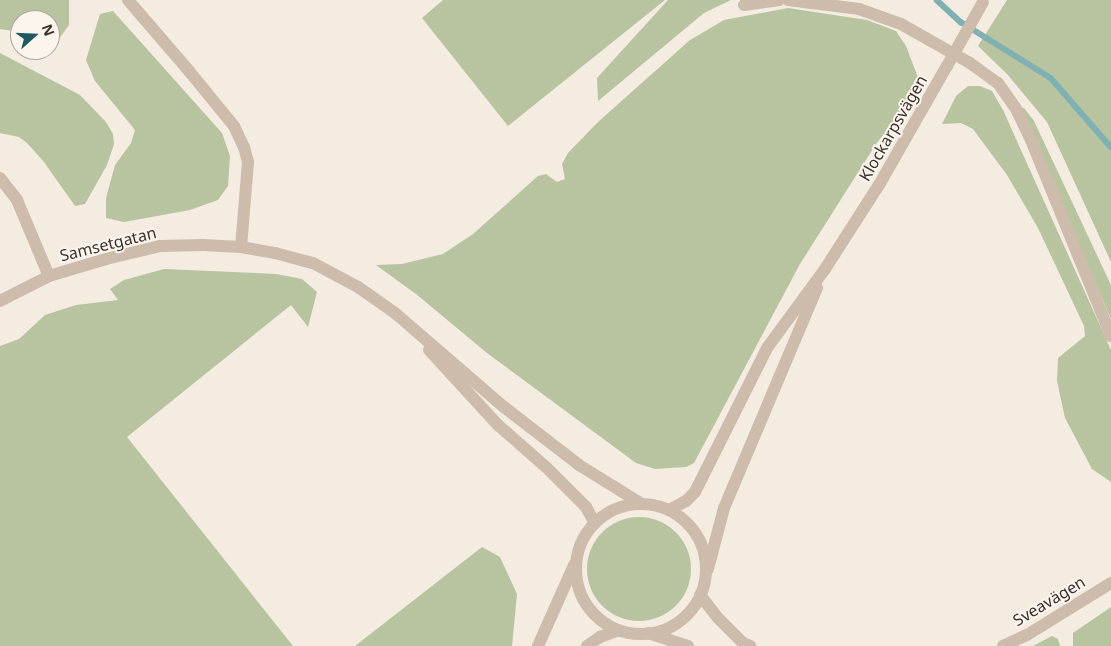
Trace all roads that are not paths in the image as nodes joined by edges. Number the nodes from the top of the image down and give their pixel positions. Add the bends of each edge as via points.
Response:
1 (128, 0) edge
2 (780, 0) edge
3 (788, 0) edge
4 (984, 1) edge
5 (744, 5) dead end
6 (0, 178) edge
7 (241, 247) junction
8 (825, 269) junction
9 (49, 276) junction
10 (0, 302) edge
11 (395, 313) junction
12 (1111, 336) edge
13 (642, 504) junction
14 (669, 510) junction
15 (595, 523) junction
16 (576, 560) junction
17 (705, 578) junction
18 (1111, 583) edge
19 (700, 594) junction
20 (619, 630) junction
21 (648, 633) junction
22 (538, 646) edge
23 (587, 646) edge
24 (688, 646) edge
25 (750, 646) edge
26 (1003, 646) edge

1 - 7 street via 190,70 234,126 244,147 248,162
2 - 5 street
3 - 12 street via 859,9 901,24 970,63 998,84 1015,107 1031,140
4 - 8 street, Klockarpsvägen, bridge via 879,184
6 - 9 street via 21,207
7 - 9 street, Samsetgatan via 160,246
7 - 11 street, Samsetgatan via 313,263 358,287
8 - 14 street via 767,348 695,492
8 - 17 street via 724,508
9 - 10 street, Samsetgatan
11 - 13 street via 511,413 579,465
11 - 15 street via 498,425 586,507
13 - 14 street
13 - 15 street via 616,509
14 - 17 street via 687,523 696,535 704,556
15 - 16 street via 583,540
16 - 20 street via 578,587 585,603 604,622
16 - 22 street
17 - 19 street
18 - 26 street, Sveavägen via 1027,635
19 - 21 street via 680,621
19 - 25 street via 718,618
20 - 21 street
20 - 23 street
21 - 24 street

